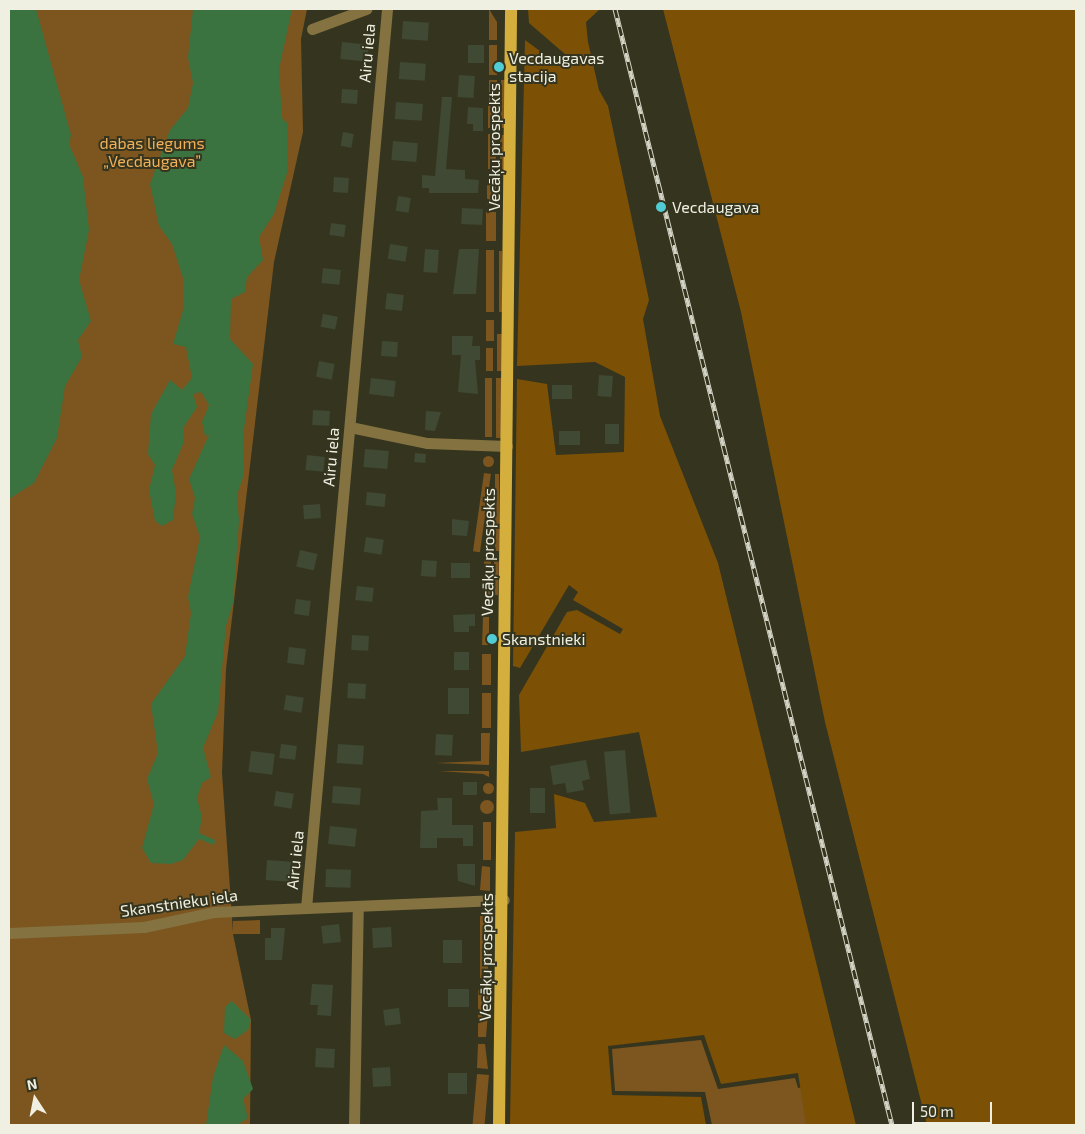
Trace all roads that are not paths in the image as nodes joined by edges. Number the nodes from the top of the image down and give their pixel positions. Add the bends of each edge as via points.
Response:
1 (366, 9) edge
2 (387, 9) edge
3 (511, 9) edge
4 (347, 12) edge
5 (312, 29) dead end
6 (350, 427) junction
7 (507, 446) junction
8 (504, 900) junction
9 (358, 906) junction
10 (306, 908) junction
11 (9, 933) edge
12 (354, 1125) edge
13 (499, 1125) edge

1 - 4 street
2 - 6 street, Airu iela
3 - 7 main road, Vecāķu prospekts
4 - 5 street
6 - 7 street via 427,443
6 - 10 street, Airu iela
7 - 8 main road, Vecāķu prospekts
8 - 9 street, Skanstnieku iela
8 - 13 main road, Vecāķu prospekts
9 - 10 street, Skanstnieku iela
9 - 12 street
10 - 11 street, Skanstnieku iela via 214,912 144,927

